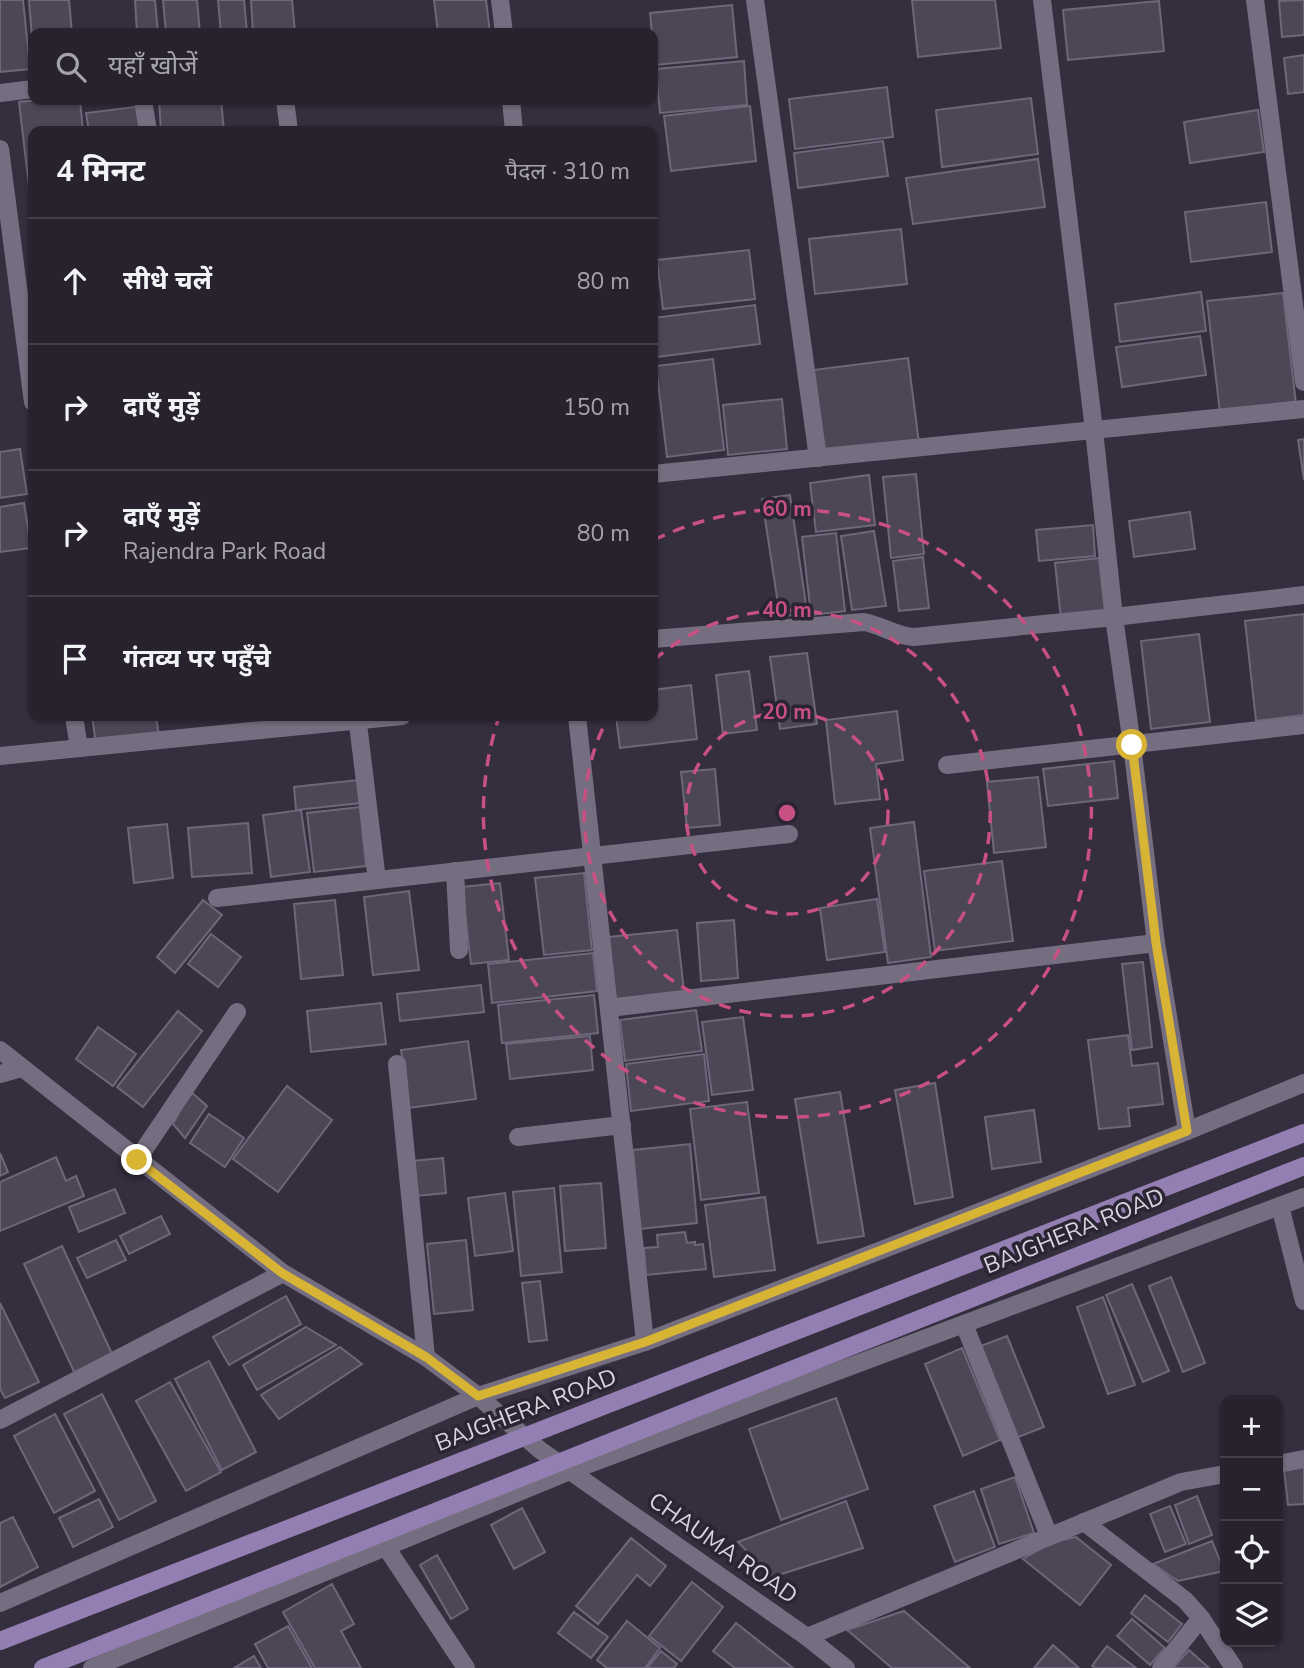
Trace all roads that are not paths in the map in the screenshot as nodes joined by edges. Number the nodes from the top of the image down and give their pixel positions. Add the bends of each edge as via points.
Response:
1 (500, 0) edge
2 (755, 0) edge
3 (1042, 0) edge
4 (1255, 0) edge
5 (503, 28) edge
6 (28, 90) edge
7 (0, 93) edge
8 (144, 105) edge
9 (286, 105) edge
10 (511, 105) edge
11 (147, 126) edge
12 (288, 126) edge
13 (514, 126) edge
14 (0, 149) edge
15 (28, 364) edge
16 (1304, 382) edge
17 (1304, 409) edge
18 (1094, 430) junction
19 (818, 458) junction
20 (658, 474) edge
21 (1304, 594) edge
22 (1114, 617) junction
23 (658, 639) edge
24 (76, 721) edge
25 (294, 721) edge
26 (358, 721) edge
27 (579, 721) edge
28 (229, 724) edge
29 (1304, 725) edge
30 (1132, 745) junction
31 (79, 748) junction
32 (0, 756) edge
33 (947, 765) dead end
34 (789, 834) dead end
35 (593, 855) junction
36 (455, 871) junction
37 (377, 880) junction
38 (217, 898) dead end
39 (1156, 943) junction
40 (459, 950) dead end
41 (609, 1008) junction
42 (237, 1012) dead end
43 (0, 1050) edge
44 (397, 1064) dead end
45 (21, 1068) junction
46 (0, 1074) edge
47 (1304, 1083) edge
48 (622, 1125) junction
49 (1187, 1131) junction
50 (1304, 1133) edge
51 (518, 1137) dead end
52 (137, 1160) junction
53 (1304, 1166) edge
54 (1304, 1197) edge
55 (1280, 1206) junction
56 (282, 1273) junction
57 (1304, 1301) edge
58 (964, 1324) junction
59 (645, 1342) junction
60 (426, 1357) junction
61 (478, 1396) junction
62 (0, 1420) edge
63 (1304, 1459) edge
64 (1283, 1463) edge
65 (570, 1471) junction
66 (1220, 1475) edge
67 (1084, 1522) junction
68 (1049, 1536) junction
69 (386, 1547) junction
70 (0, 1603) edge
71 (1201, 1618) junction
72 (807, 1637) junction
73 (0, 1641) edge
74 (43, 1668) edge
75 (92, 1668) edge
76 (466, 1668) edge
77 (846, 1668) edge
78 (1161, 1668) edge
79 (1234, 1668) edge

1 - 5 street
2 - 19 street
3 - 18 street
4 - 16 street
6 - 7 street
8 - 11 street
9 - 12 street
10 - 13 street
14 - 15 street
17 - 18 street
18 - 19 street
18 - 22 street
19 - 20 street
21 - 22 street
22 - 23 street via 914,637 864,622
22 - 30 street
24 - 31 street
25 - 28 street
26 - 37 street
27 - 35 street
28 - 31 street
29 - 30 street
30 - 33 street
30 - 39 street
31 - 32 street
34 - 35 street
35 - 36 street
35 - 41 street
36 - 37 street
36 - 40 street
37 - 38 street
39 - 41 street
39 - 49 street
41 - 48 street
42 - 52 street
43 - 45 street, CHAUMA ROAD
44 - 60 street
45 - 46 street
45 - 52 street, CHAUMA ROAD
47 - 49 street
48 - 51 street
48 - 59 street
49 - 59 street
50 - 73 main road, BAJGHERA ROAD
52 - 56 street, CHAUMA ROAD
53 - 74 main road, BAJGHERA ROAD
54 - 55 street
55 - 57 street
55 - 58 street
56 - 60 street, CHAUMA ROAD
56 - 62 street
58 - 65 street
58 - 68 street
59 - 61 street
60 - 61 street, CHAUMA ROAD
61 - 65 street, CHAUMA ROAD
61 - 70 street
63 - 64 street
65 - 69 street
65 - 72 street, CHAUMA ROAD
66 - 67 street via 1181,1482
67 - 68 street
67 - 71 street via 1185,1600
68 - 72 street
69 - 75 street
69 - 76 street
71 - 78 street
71 - 79 street
72 - 77 street, CHAUMA ROAD

